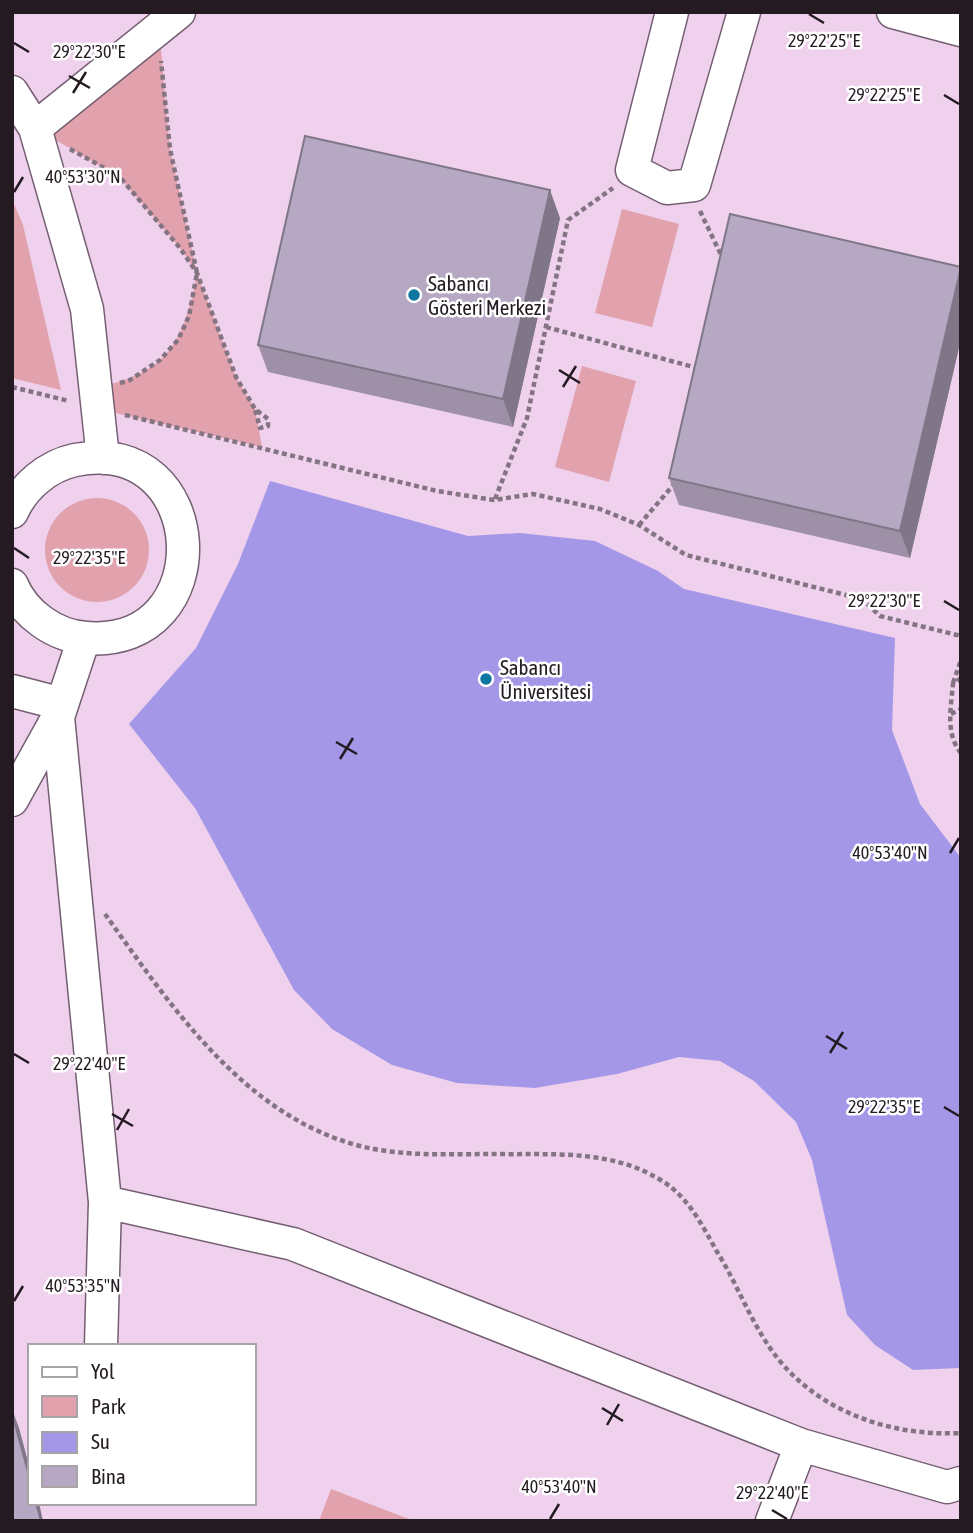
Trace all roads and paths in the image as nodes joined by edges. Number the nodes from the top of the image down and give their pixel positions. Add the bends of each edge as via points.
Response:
1 (672, 12) edge
2 (744, 12) edge
3 (893, 12) edge
4 (169, 20) edge
5 (961, 30) edge
6 (12, 92) edge
7 (34, 128) junction
8 (632, 170) junction
9 (698, 207) dead end
10 (724, 261) edge
11 (197, 272) junction
12 (546, 327) junction
13 (702, 370) edge
14 (12, 387) edge
15 (97, 399) junction
16 (255, 410) dead end
17 (103, 458) junction
18 (679, 478) edge
19 (494, 500) junction
20 (12, 512) edge
21 (639, 525) junction
22 (12, 585) edge
23 (961, 636) edge
24 (84, 638) junction
25 (961, 660) edge
26 (961, 678) edge
27 (953, 684) junction
28 (12, 691) edge
29 (961, 709) edge
30 (60, 711) junction
31 (950, 714) junction
32 (961, 753) edge
33 (12, 800) edge
34 (101, 908) dead end
35 (105, 1202) junction
36 (101, 1344) edge
37 (961, 1433) edge
38 (800, 1445) junction
39 (961, 1483) edge
40 (772, 1521) edge

1 - 8 street
2 - 8 street via 694,185 667,188
3 - 5 street
4 - 7 street
4 - 11 path via 170,149
6 - 7 street
7 - 11 path via 119,177
7 - 15 street via 87,309
8 - 12 path via 568,220
9 - 10 path
11 - 15 path via 189,316 178,340 160,360
11 - 16 path via 236,377
12 - 13 path
12 - 19 path via 527,418
14 - 15 path
15 - 17 street
15 - 19 path via 436,491
17 - 20 street via 69,461 52,468 25,491
17 - 24 street via 138,468 165,491 182,522 185,558 174,592 151,619 120,635
18 - 21 path
19 - 21 path via 533,494 600,509
21 - 23 path via 686,555 862,598 880,616
22 - 24 street via 36,618
24 - 30 street
25 - 27 path
26 - 27 path
27 - 31 path
28 - 30 street
29 - 31 path
30 - 33 street
30 - 35 street
31 - 32 path via 952,742
34 - 37 path via 212,1052 252,1090 304,1124 360,1146 413,1154 597,1156 629,1163 662,1181 691,1206 768,1346 802,1385 865,1422 927,1435
35 - 36 street
35 - 38 street via 293,1244
38 - 39 street via 947,1487
38 - 40 street

